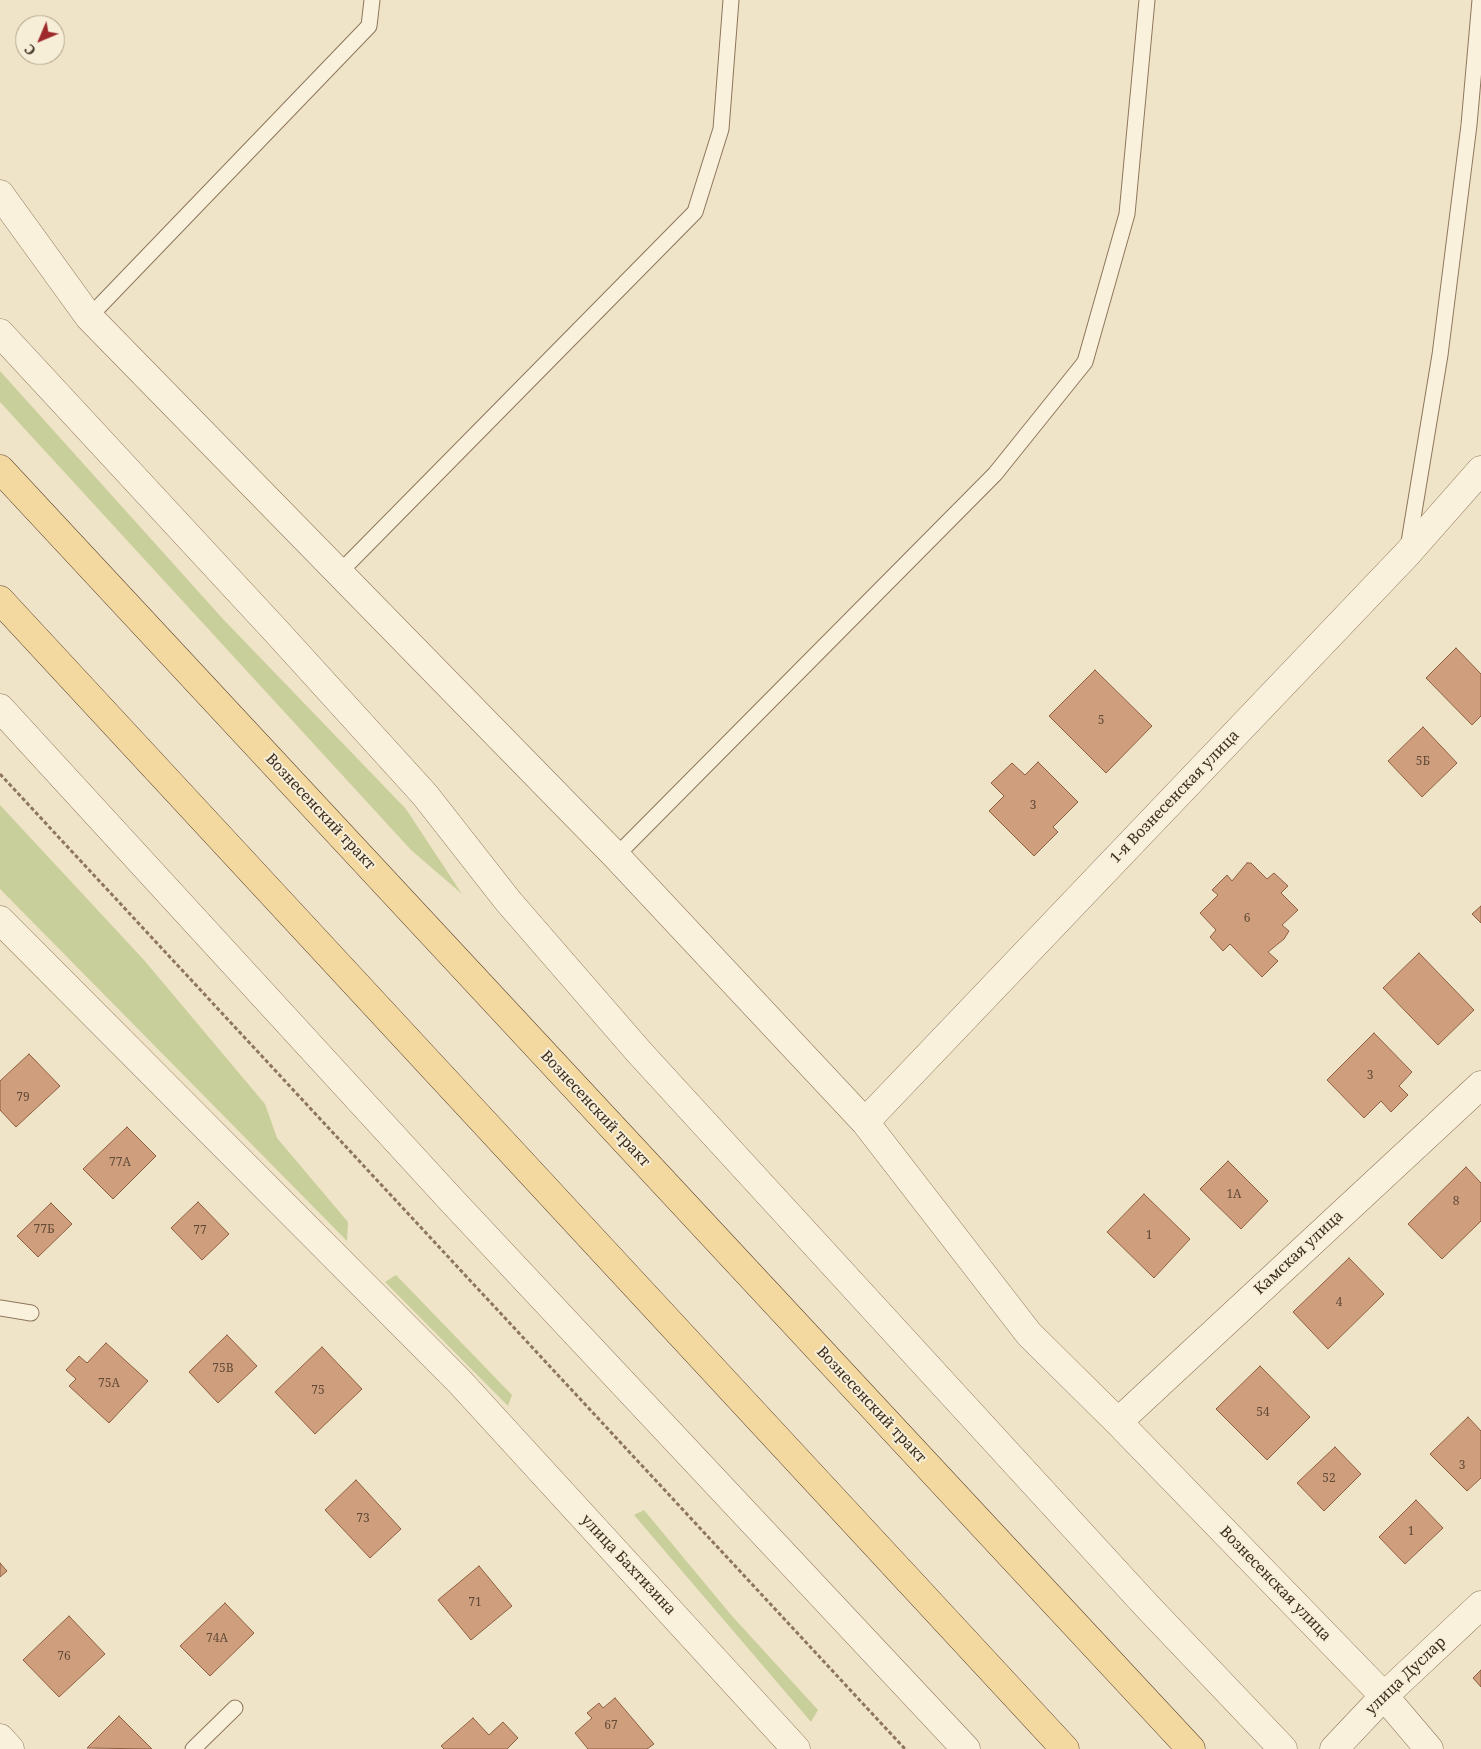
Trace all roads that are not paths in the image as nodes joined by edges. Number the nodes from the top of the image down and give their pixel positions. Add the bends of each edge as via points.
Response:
1 (372, 0) edge
2 (731, 0) edge
3 (1147, 0) edge
4 (1480, 0) edge
5 (0, 194) edge
6 (89, 317) junction
7 (0, 333) edge
8 (0, 469) edge
9 (1481, 470) edge
10 (1407, 554) junction
11 (339, 573) junction
12 (0, 600) edge
13 (0, 708) edge
14 (616, 856) junction
15 (0, 920) edge
16 (1481, 1085) edge
17 (865, 1122) junction
18 (0, 1308) edge
19 (31, 1313) dead end
20 (1118, 1422) junction
21 (1481, 1604) edge
22 (1384, 1696) junction
23 (235, 1708) dead end
24 (0, 1738) edge
25 (956, 1746) edge
26 (10, 1749) edge
27 (193, 1749) edge
28 (796, 1749) edge
29 (1065, 1749) edge
30 (1191, 1749) edge
31 (1283, 1749) edge
32 (1334, 1749) edge
33 (1429, 1749) edge

1 - 6 lane via 369,26
2 - 11 lane via 721,129 695,212
3 - 14 lane via 1127,214 1085,362 995,474
4 - 10 lane via 1469,125 1440,355
5 - 6 street, Вознесенская улица
6 - 11 street, Вознесенская улица
7 - 31 street via 425,795 508,901 645,1059 1146,1605
8 - 30 main road, Вознесенский тракт
9 - 10 street, 1-я Вознесенская улица
10 - 17 street, 1-я Вознесенская улица
11 - 14 street, Вознесенская улица
12 - 29 main road
13 - 25 street
14 - 17 street, Вознесенская улица
15 - 28 street, улица Бахтизина via 459,1381
16 - 20 street, Камская улица
17 - 20 street, Вознесенская улица via 1029,1334
18 - 19 lane
20 - 22 street, Вознесенская улица
21 - 22 street, улица Дуслар
22 - 32 street, улица Дуслар
22 - 33 street, Вознесенская улица
23 - 27 lane
24 - 26 street

